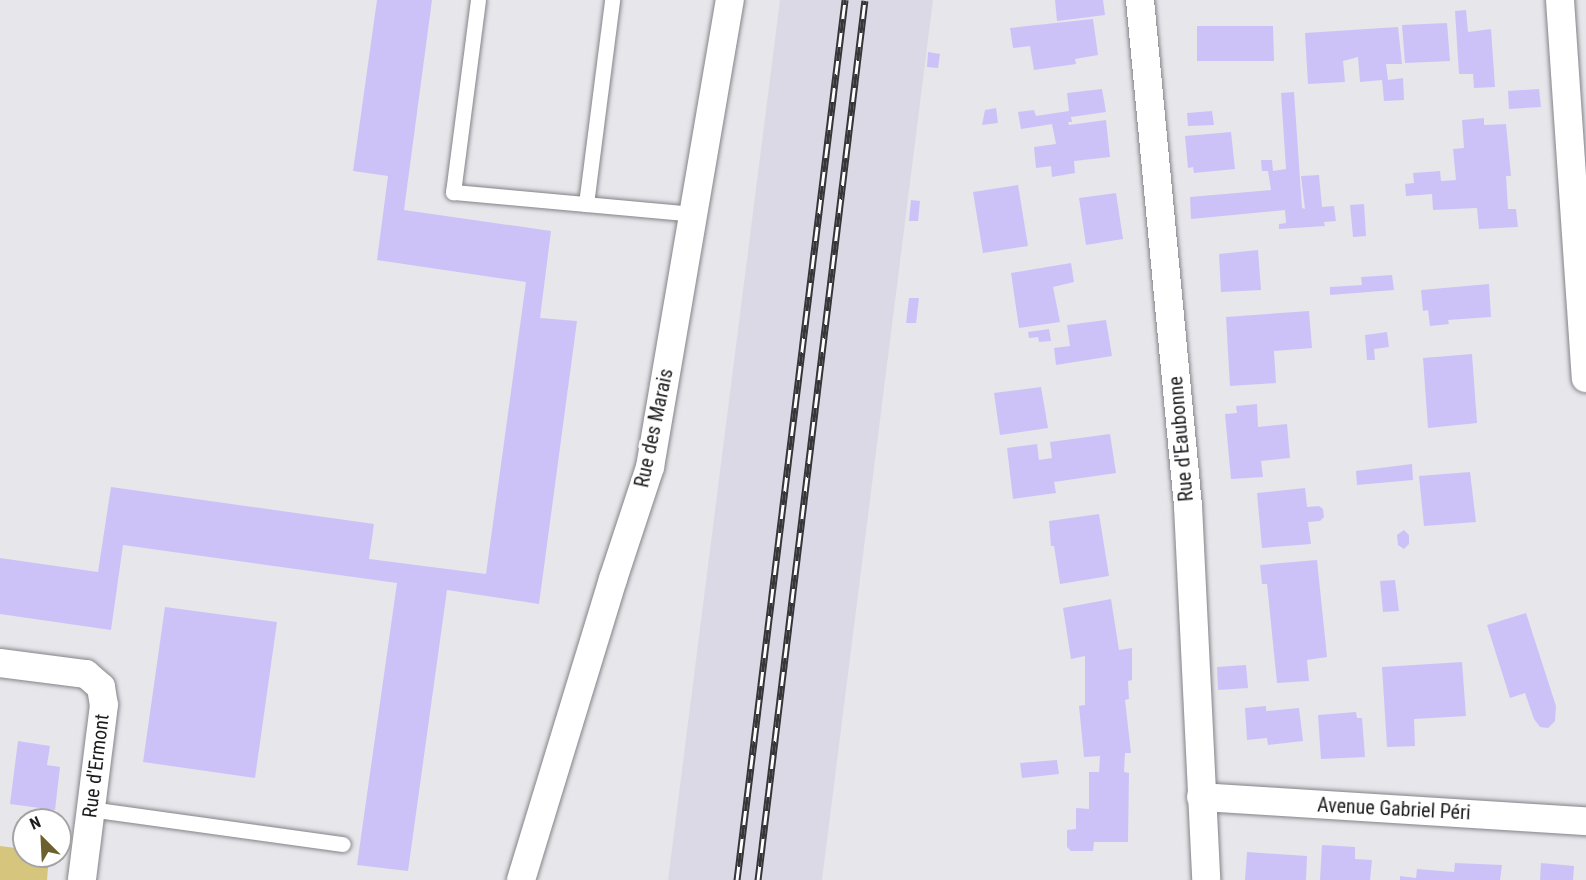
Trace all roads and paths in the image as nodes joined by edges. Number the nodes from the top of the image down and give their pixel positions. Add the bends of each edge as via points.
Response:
1 (478, 0) edge
2 (612, 0) edge
3 (730, 0) edge
4 (1140, 0) edge
5 (1560, 0) edge
6 (586, 204) junction
7 (694, 214) junction
8 (1586, 378) edge
9 (0, 663) edge
10 (1201, 797) junction
11 (90, 809) junction
12 (1586, 821) edge
13 (343, 844) dead end
14 (82, 880) edge
15 (521, 880) edge
16 (1206, 880) edge

1 - 6 lane via 453,192
2 - 6 lane
3 - 7 street, Rue des Marais
4 - 10 street, Rue d'Eaubonne via 1188,506
5 - 8 street
6 - 7 lane
7 - 15 street, Rue des Marais via 650,467
9 - 11 street, Rue d'Ermont via 86,674 101,687 104,705
10 - 12 street, Avenue Gabriel Péri
10 - 16 street, Rue d'Eaubonne
11 - 13 lane
11 - 14 street, Rue d'Ermont

